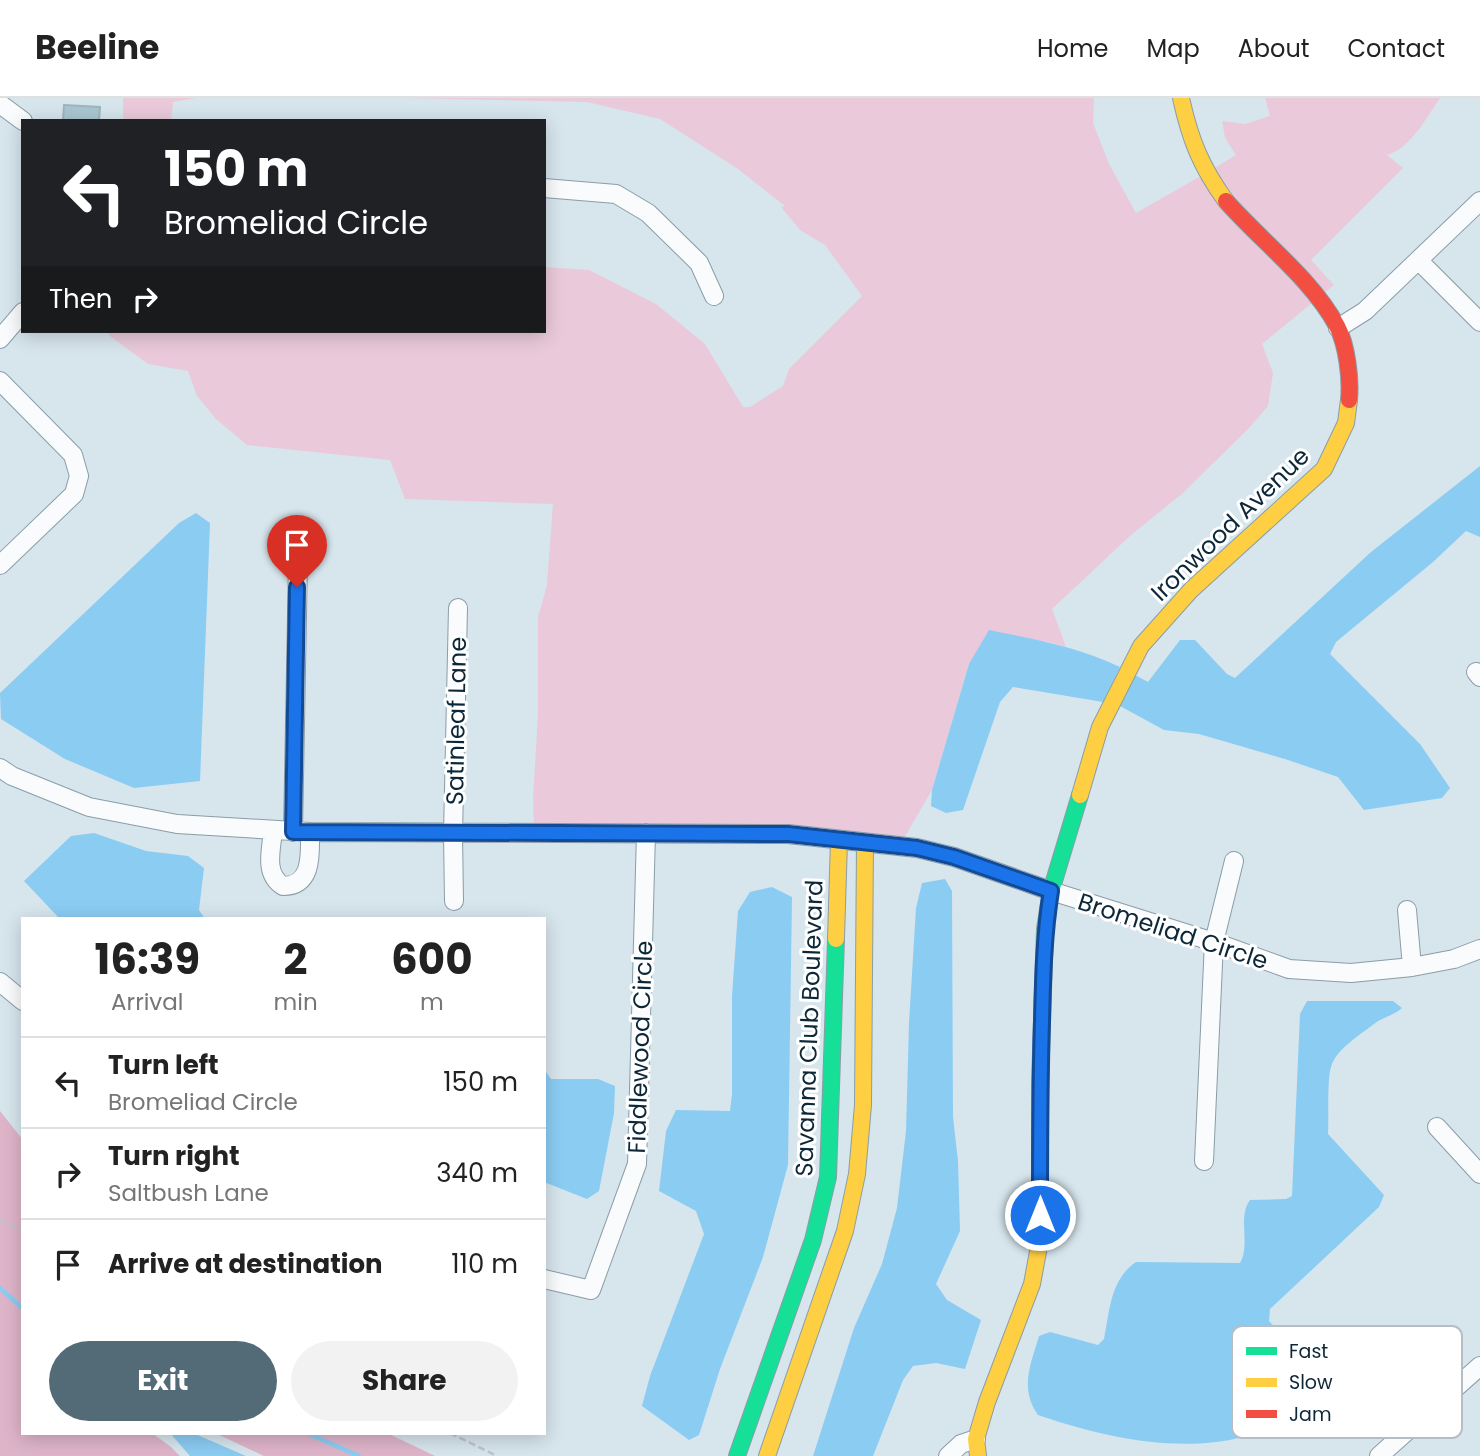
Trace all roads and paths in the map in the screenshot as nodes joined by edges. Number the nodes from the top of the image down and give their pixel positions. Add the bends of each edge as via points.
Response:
1 (1181, 98) edge
2 (0, 104) edge
3 (21, 120) edge
4 (546, 188) edge
5 (1480, 201) edge
6 (1419, 261) junction
7 (715, 296) dead end
8 (21, 314) edge
9 (1480, 322) edge
10 (1338, 328) junction
11 (0, 339) edge
12 (0, 381) edge
13 (298, 560) dead end
14 (0, 565) edge
15 (458, 608) dead end
16 (4, 777) edge
17 (272, 831) junction
18 (301, 832) junction
19 (646, 833) junction
20 (453, 834) junction
21 (839, 840) junction
22 (865, 842) junction
23 (1234, 861) dead end
24 (1051, 891) junction
25 (454, 901) dead end
26 (1407, 910) dead end
27 (1214, 942) junction
28 (1480, 949) edge
29 (1412, 967) junction
30 (0, 982) edge
31 (21, 998) edge
32 (1437, 1127) dead end
33 (1204, 1161) dead end
34 (1480, 1174) edge
35 (0, 1220) edge
36 (21, 1230) edge
37 (546, 1279) edge
38 (1480, 1366) edge
39 (1462, 1383) edge
40 (454, 1435) edge
41 (1400, 1438) edge
42 (977, 1447) edge
43 (497, 1456) edge
44 (737, 1456) edge
45 (767, 1456) edge
46 (948, 1456) edge
47 (1379, 1456) edge

1 - 10 street, Ironwood Avenue via 1189,135 1210,179 1226,202 1314,293
2 - 3 street
4 - 7 street via 616,194 648,213 699,263
5 - 6 street
6 - 9 street
6 - 10 street via 1365,311
8 - 11 street
10 - 24 street, Ironwood Avenue via 1351,381 1346,423 1324,469 1191,590 1140,646 1100,727
12 - 14 street via 73,454 79,476 74,494
13 - 18 street
15 - 20 street, Satinleaf Lane
16 - 17 street, Bromeliad Circle via 89,807 177,824
17 - 18 street, Bromeliad Circle
17 - 18 street via 270,870 283,887 305,876 309,867
18 - 20 street, Bromeliad Circle
19 - 20 street, Bromeliad Circle
19 - 21 street, Bromeliad Circle via 788,834
19 - 37 street, Fiddlewood Circle via 637,1164 591,1290
20 - 25 street, Satinleaf Lane
21 - 22 street, Bromeliad Circle
21 - 44 street, Savanna Club Boulevard via 828,1177 813,1240
22 - 24 street, Bromeliad Circle via 954,857
22 - 45 street, Savanna Club Boulevard via 863,1105 857,1174 845,1231
23 - 27 street
24 - 27 street, Bromeliad Circle
24 - 42 street, Ironwood Avenue via 1044,943 1040,1241 1032,1284 987,1402
26 - 29 street
27 - 29 street, Bromeliad Circle via 1289,969 1351,974
27 - 33 street
28 - 29 street, Bromeliad Circle
30 - 31 street
32 - 34 street
35 - 36 path
38 - 39 street
40 - 43 path
41 - 47 street
42 - 46 street via 961,1444

